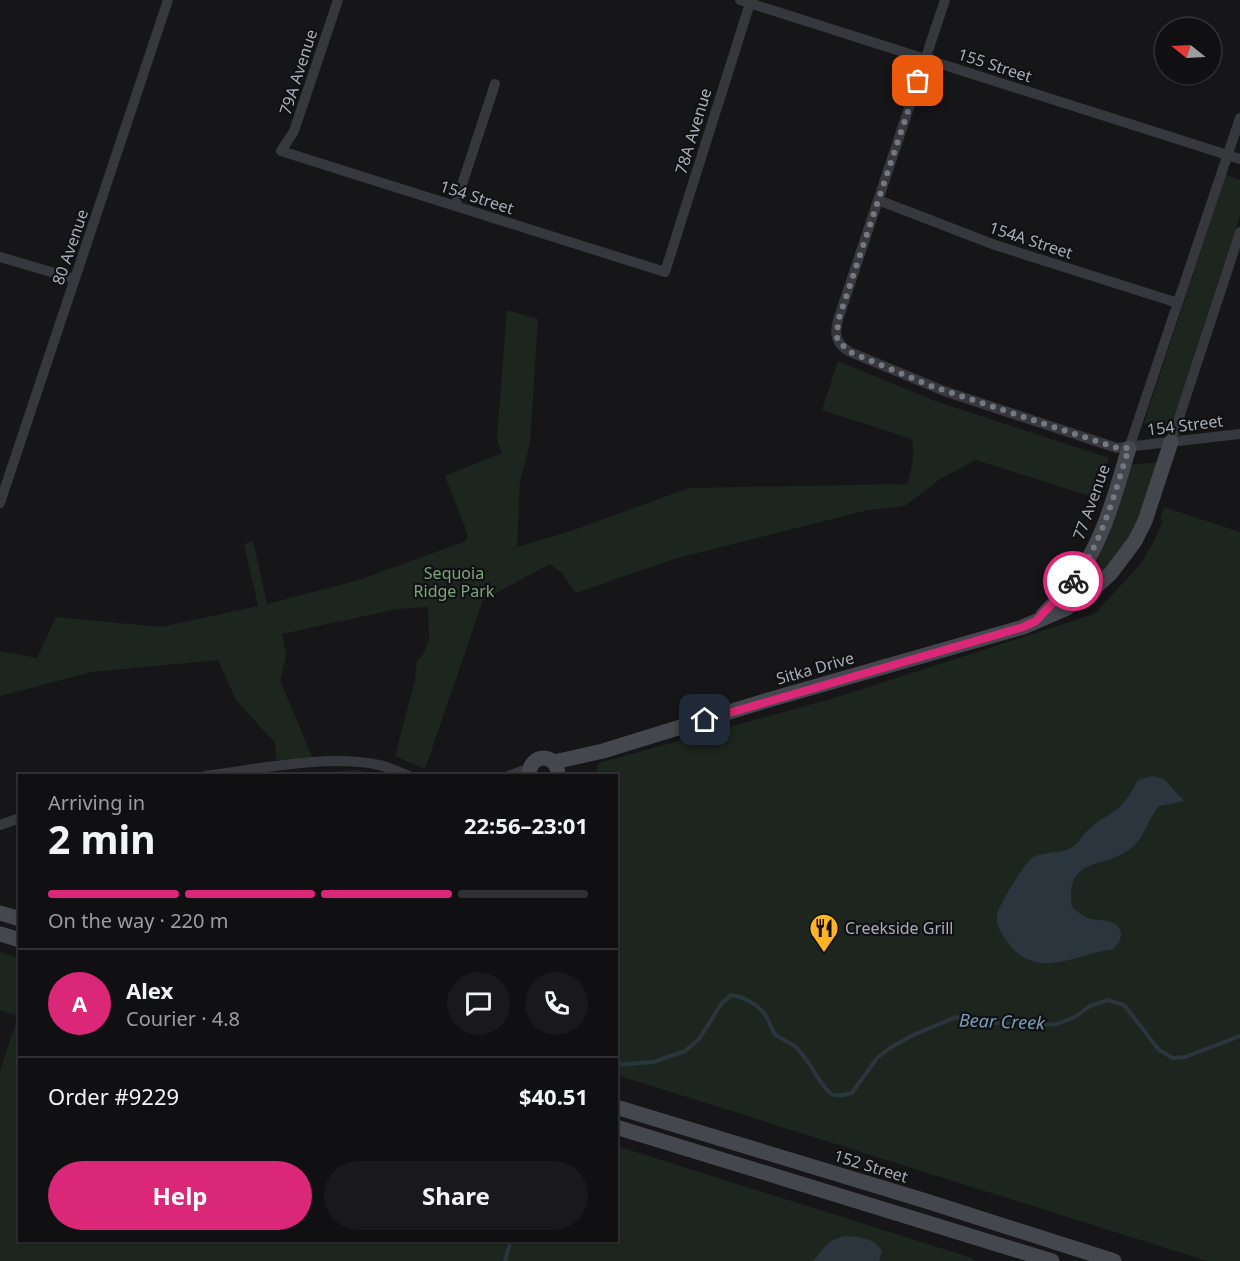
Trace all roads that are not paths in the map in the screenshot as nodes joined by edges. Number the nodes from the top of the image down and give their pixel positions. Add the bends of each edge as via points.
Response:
1 (168, 0) edge
2 (338, 0) edge
3 (945, 0) edge
4 (747, 1) edge
5 (925, 59) junction
6 (495, 84) dead end
7 (1240, 118) edge
8 (281, 151) joint
9 (1228, 156) junction
10 (1240, 159) edge
11 (878, 200) junction
12 (455, 206) junction
13 (1240, 232) edge
14 (0, 257) edge
15 (664, 272) joint
16 (75, 279) junction
17 (1178, 303) junction
18 (1240, 434) edge
19 (1171, 442) junction
20 (1129, 448) junction
21 (0, 502) edge
22 (1036, 621) junction
23 (557, 771) edge
24 (530, 772) edge
25 (219, 774) edge
26 (404, 774) edge
27 (18, 819) edge
28 (0, 825) edge
29 (0, 913) edge
30 (18, 918) edge
31 (0, 934) edge
32 (18, 939) edge
33 (618, 1108) edge
34 (618, 1128) edge
35 (1052, 1261) edge
36 (1114, 1261) edge

1 - 16 street, 80 Avenue
2 - 8 street, 79A Avenue via 294,131
3 - 5 street
4 - 5 street, 155 Street
4 - 15 street, 78A Avenue
5 - 9 street, 155 Street
5 - 11 street
6 - 12 street
7 - 9 street, 77 Avenue
8 - 12 street, 154 Street
9 - 10 street, 155 Street
9 - 17 street, 77 Avenue
11 - 17 street, 154A Street via 995,245
11 - 20 street, 154 Street via 838,321 839,344 931,386 1117,448
12 - 15 street, 154 Street
13 - 19 street
14 - 16 street
16 - 21 street, 80 Avenue
17 - 20 street, 77 Avenue
18 - 19 street, 154 Street
19 - 20 street, 154 Street
19 - 22 main road via 1145,521 1123,559 1084,596
20 - 22 main road, 77 Avenue via 1095,547 1075,580
22 - 23 main road, Sitka Drive via 603,751
23 - 24 main road, Sitka Drive via 550,759 540,758 532,764
25 - 26 street via 335,762 380,765
27 - 28 street
29 - 30 main road
31 - 32 main road
33 - 36 main road, 152 Street
34 - 35 main road

